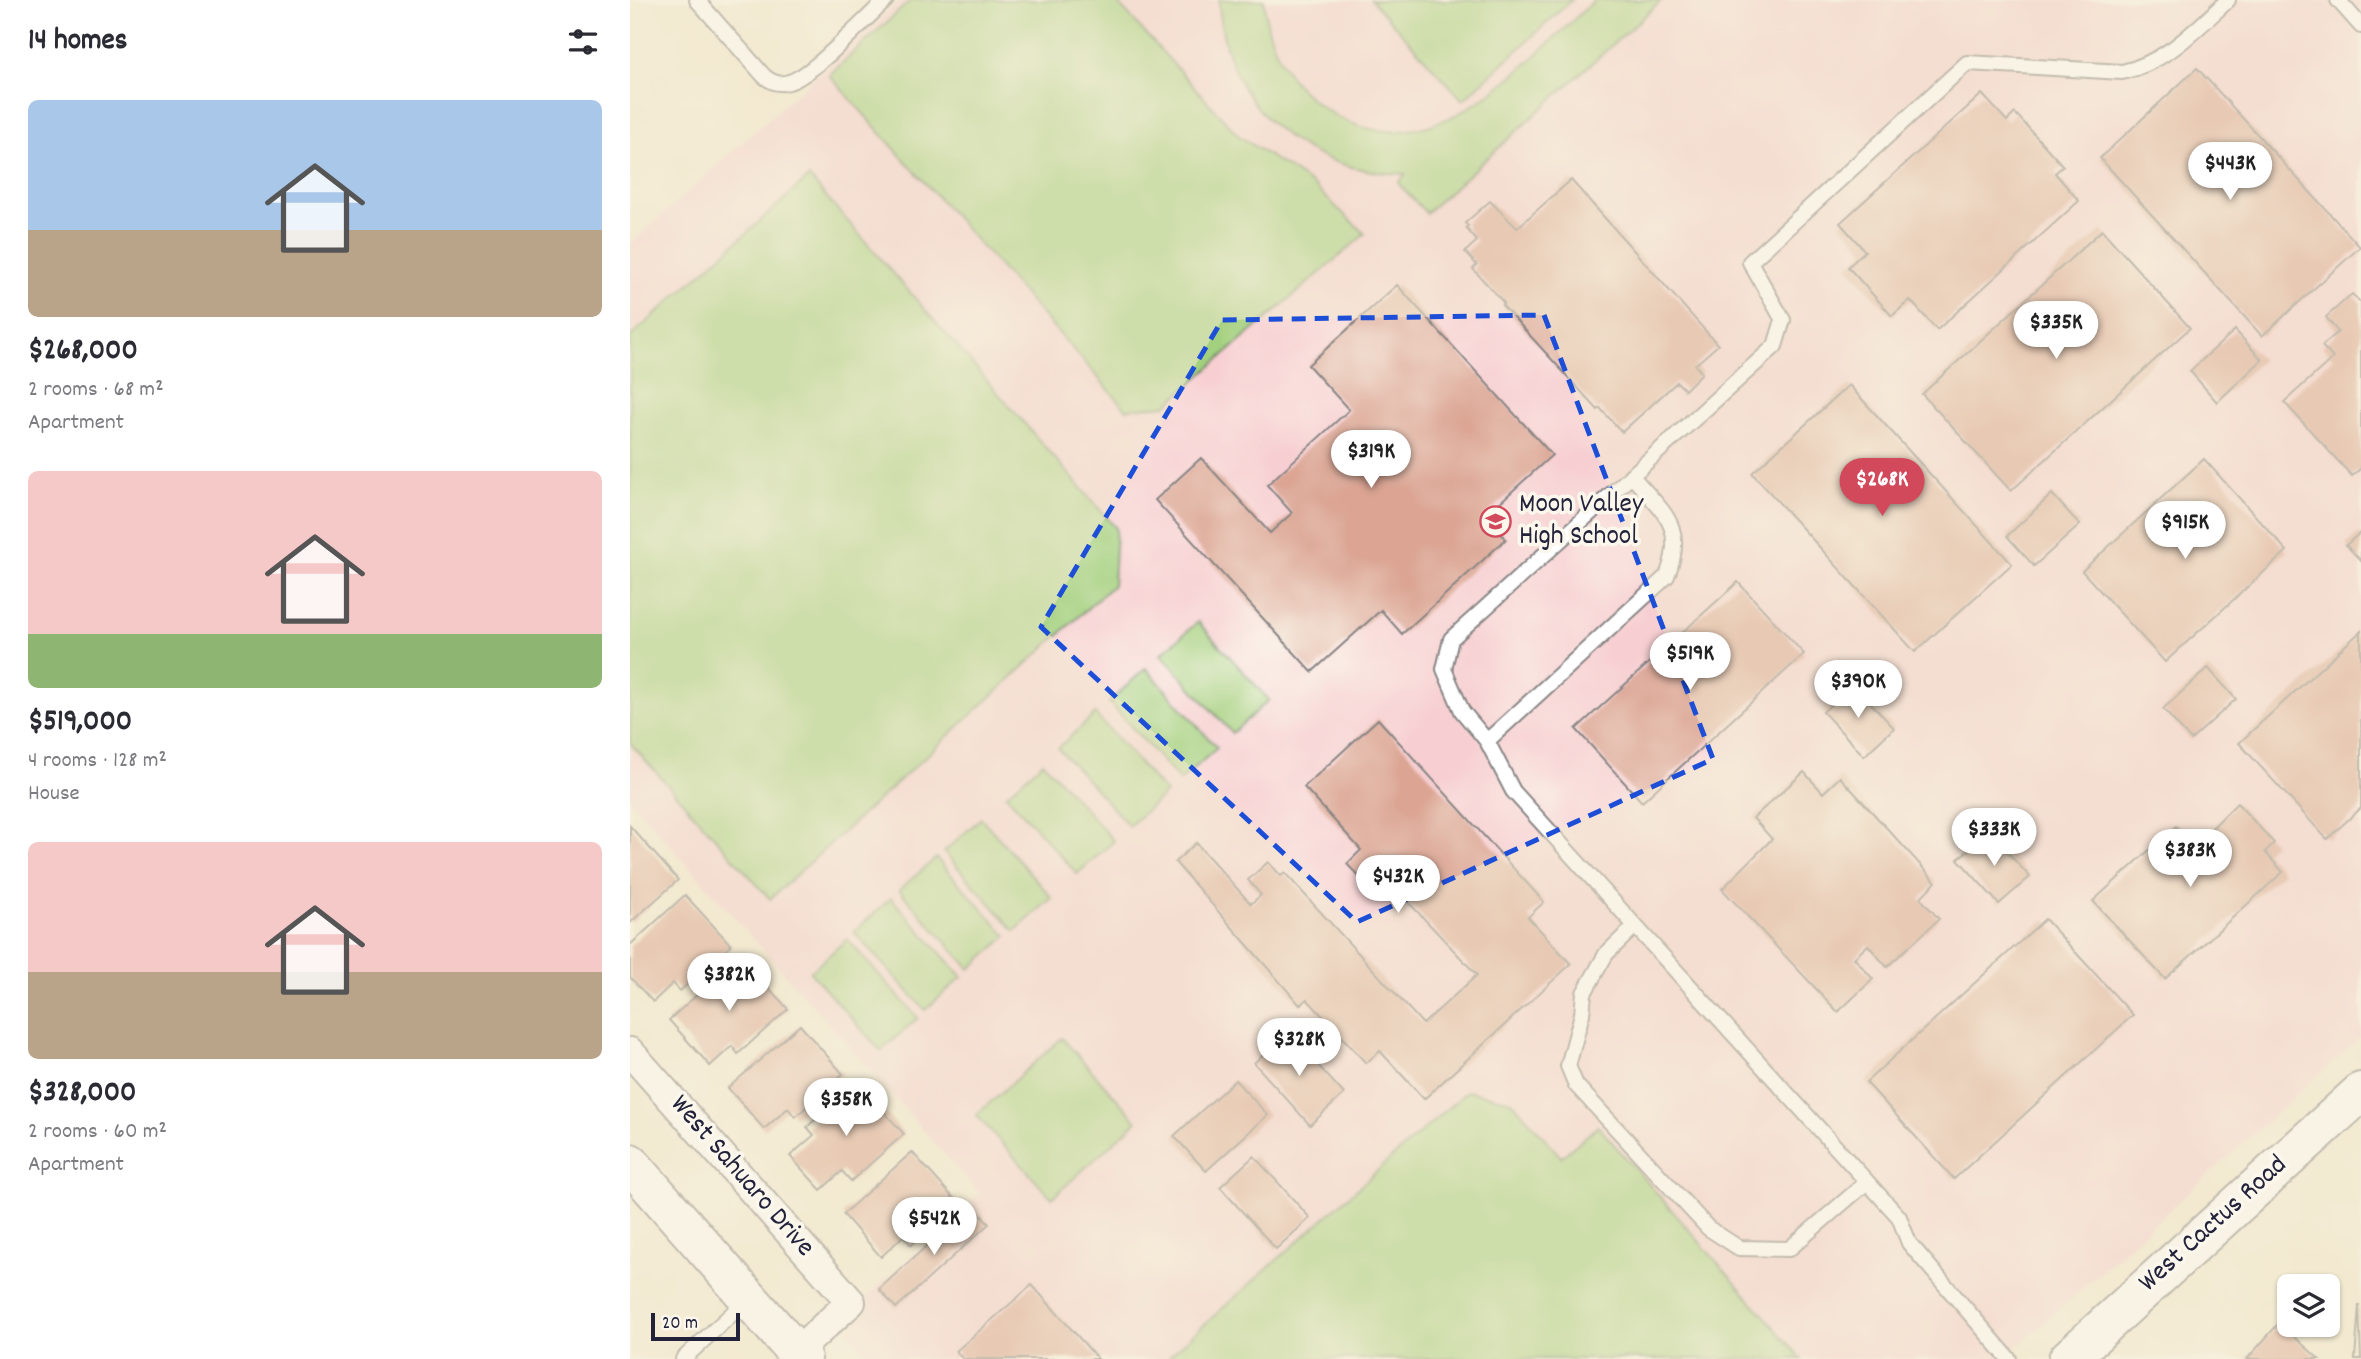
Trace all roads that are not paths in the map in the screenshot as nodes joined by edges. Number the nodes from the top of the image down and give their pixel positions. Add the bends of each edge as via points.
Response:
1 (697, 0) edge
2 (886, 0) edge
3 (2228, 0) edge
4 (2338, 0) edge
5 (2361, 26) edge
6 (1631, 475) junction
7 (1487, 741) junction
8 (1635, 926) junction
9 (630, 1052) edge
10 (2361, 1092) edge
11 (633, 1172) edge
12 (1867, 1182) junction
13 (748, 1299) junction
14 (799, 1356) edge
15 (683, 1359) edge
16 (2009, 1359) edge
17 (2068, 1359) edge

1 - 2 lane via 764,76 782,84 802,76
3 - 6 lane via 2168,54 2145,67 2122,72 1967,63 1750,262 1783,320 1775,346
4 - 5 lane
6 - 7 lane via 1451,639 1444,669 1462,711
6 - 7 lane via 1673,524 1677,552 1667,576
7 - 8 lane via 1513,791
8 - 12 lane
8 - 12 lane via 1606,954 1584,993 1567,1066 1576,1084 1708,1228 1739,1248 1788,1249
9 - 14 street, West Sahuaro Drive via 851,1302
10 - 17 main road, West Cactus Road
11 - 13 main road
12 - 16 lane via 1899,1217 1909,1243
13 - 14 main road
13 - 15 lane

